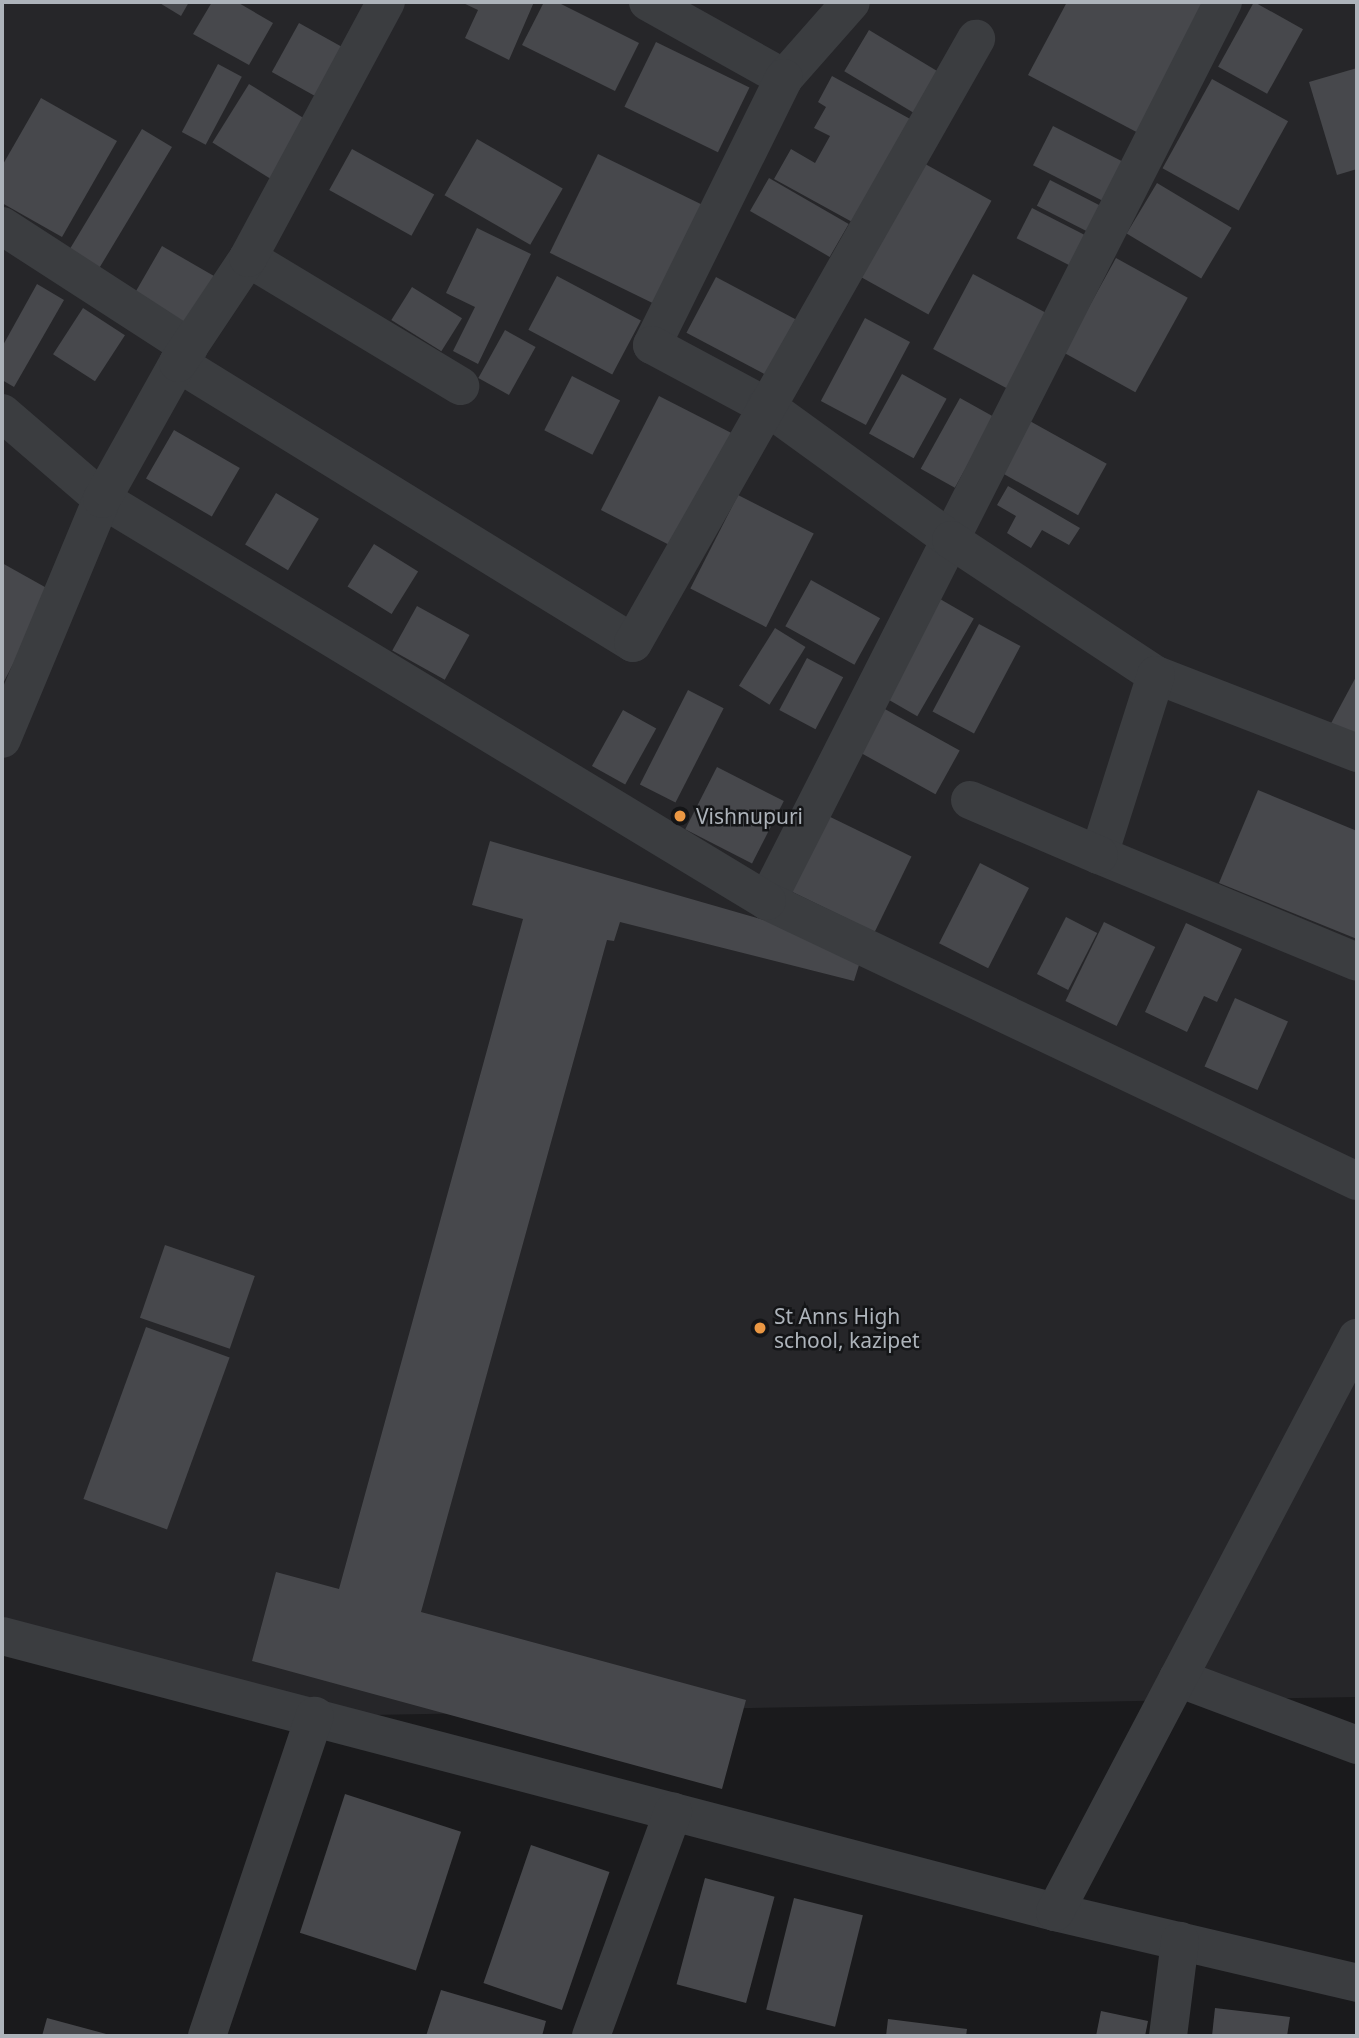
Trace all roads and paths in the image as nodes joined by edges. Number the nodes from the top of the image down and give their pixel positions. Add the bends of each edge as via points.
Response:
1 (386, 2) edge
2 (648, 2) edge
3 (851, 2) edge
4 (1223, 2) edge
5 (976, 39) dead end
6 (784, 79) junction
7 (2, 226) edge
8 (248, 258) junction
9 (184, 355) junction
10 (460, 386) dead end
11 (766, 406) junction
12 (3, 418) edge
13 (102, 499) junction
14 (951, 540) junction
15 (1156, 675) junction
16 (2, 739) edge
17 (1357, 752) edge
18 (970, 800) dead end
19 (1099, 855) junction
20 (767, 901) junction
21 (1357, 962) edge
22 (1357, 1181) edge
23 (1357, 1338) edge
24 (2, 1636) edge
25 (1178, 1678) junction
26 (315, 1716) junction
27 (1357, 1745) edge
28 (673, 1812) junction
29 (1055, 1912) junction
30 (1180, 1941) junction
31 (1357, 1983) edge
32 (207, 2036) edge
33 (591, 2036) edge
34 (1168, 2036) edge

1 - 8 street
2 - 6 street
3 - 6 street
4 - 14 street
5 - 11 street
6 - 11 street via 652,345
7 - 9 street
8 - 9 street
8 - 10 street
9 - 11 street via 634,643
9 - 13 street
11 - 14 street
12 - 13 street
13 - 16 street
13 - 20 street
14 - 15 street
14 - 20 street
15 - 17 street
15 - 19 street
18 - 19 street
19 - 21 street
20 - 22 street
23 - 25 street
24 - 26 street
25 - 27 street
25 - 29 street
26 - 28 street
26 - 32 street
28 - 29 street
28 - 33 street
29 - 30 street
30 - 31 street
30 - 34 street

